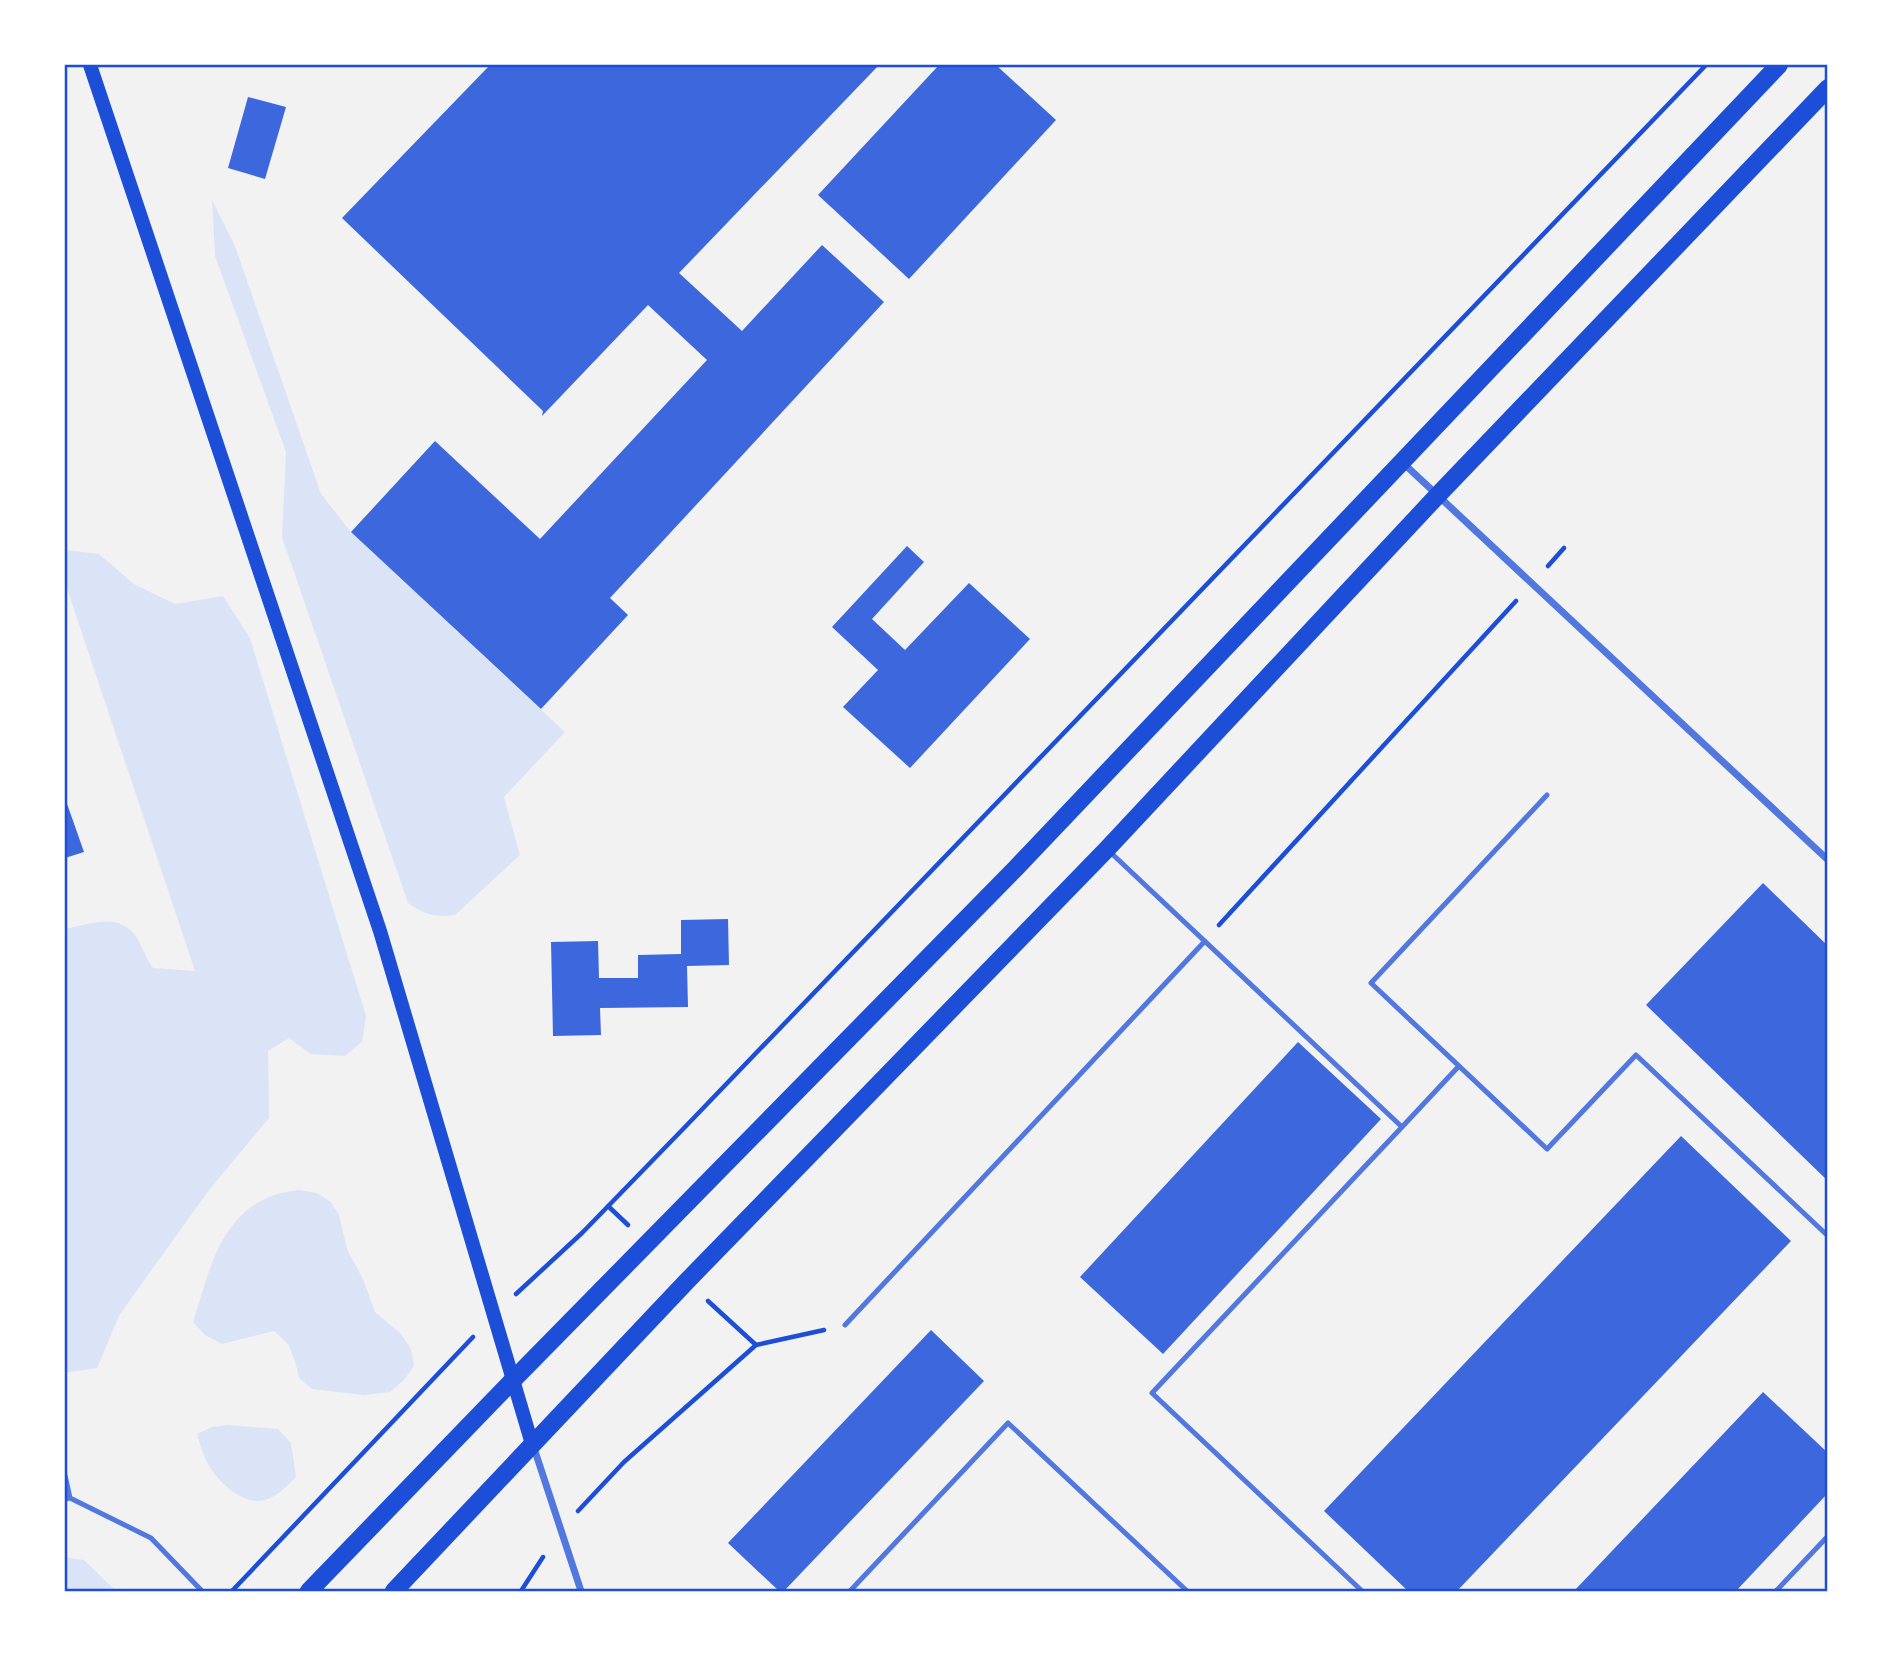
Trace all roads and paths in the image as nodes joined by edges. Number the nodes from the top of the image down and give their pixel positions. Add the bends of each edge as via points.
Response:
1 (90, 65) edge
2 (1706, 65) edge
3 (1779, 65) edge
4 (1827, 92) edge
5 (1402, 462) junction
6 (1437, 496) junction
7 (1564, 548) dead end
8 (1532, 583) junction
9 (1547, 795) dead end
10 (1107, 849) junction
11 (1828, 860) edge
12 (1205, 941) junction
13 (1459, 1066) junction
14 (1402, 1127) junction
15 (1828, 1236) edge
16 (495, 1313) junction
17 (845, 1325) joint
18 (513, 1378) junction
19 (532, 1444) junction
20 (624, 1462) dead end
21 (65, 1475) edge
22 (68, 1499) edge
23 (1828, 1536) edge
24 (202, 1591) edge
25 (232, 1591) edge
26 (309, 1591) edge
27 (394, 1591) edge
28 (581, 1591) edge
29 (850, 1591) edge
30 (1187, 1591) edge
31 (1362, 1591) edge
32 (1776, 1591) edge

1 - 16 main road via 380,931
2 - 16 path via 686,1126
3 - 5 main road
4 - 6 main road
5 - 6 street
5 - 18 main road via 1016,869
6 - 8 street
6 - 10 main road
7 - 8 path
8 - 11 street
8 - 12 path
9 - 13 lane via 1371,983
10 - 12 lane
10 - 19 main road
12 - 14 lane
12 - 17 lane
13 - 14 lane
13 - 15 lane via 1547,1149 1636,1055
14 - 31 lane via 1152,1394
16 - 18 main road
16 - 25 path
17 - 20 path via 756,1345
18 - 19 main road
18 - 26 main road
19 - 27 main road
19 - 28 street
21 - 22 lane
22 - 24 lane via 151,1538
23 - 32 lane
29 - 30 lane via 1008,1423

